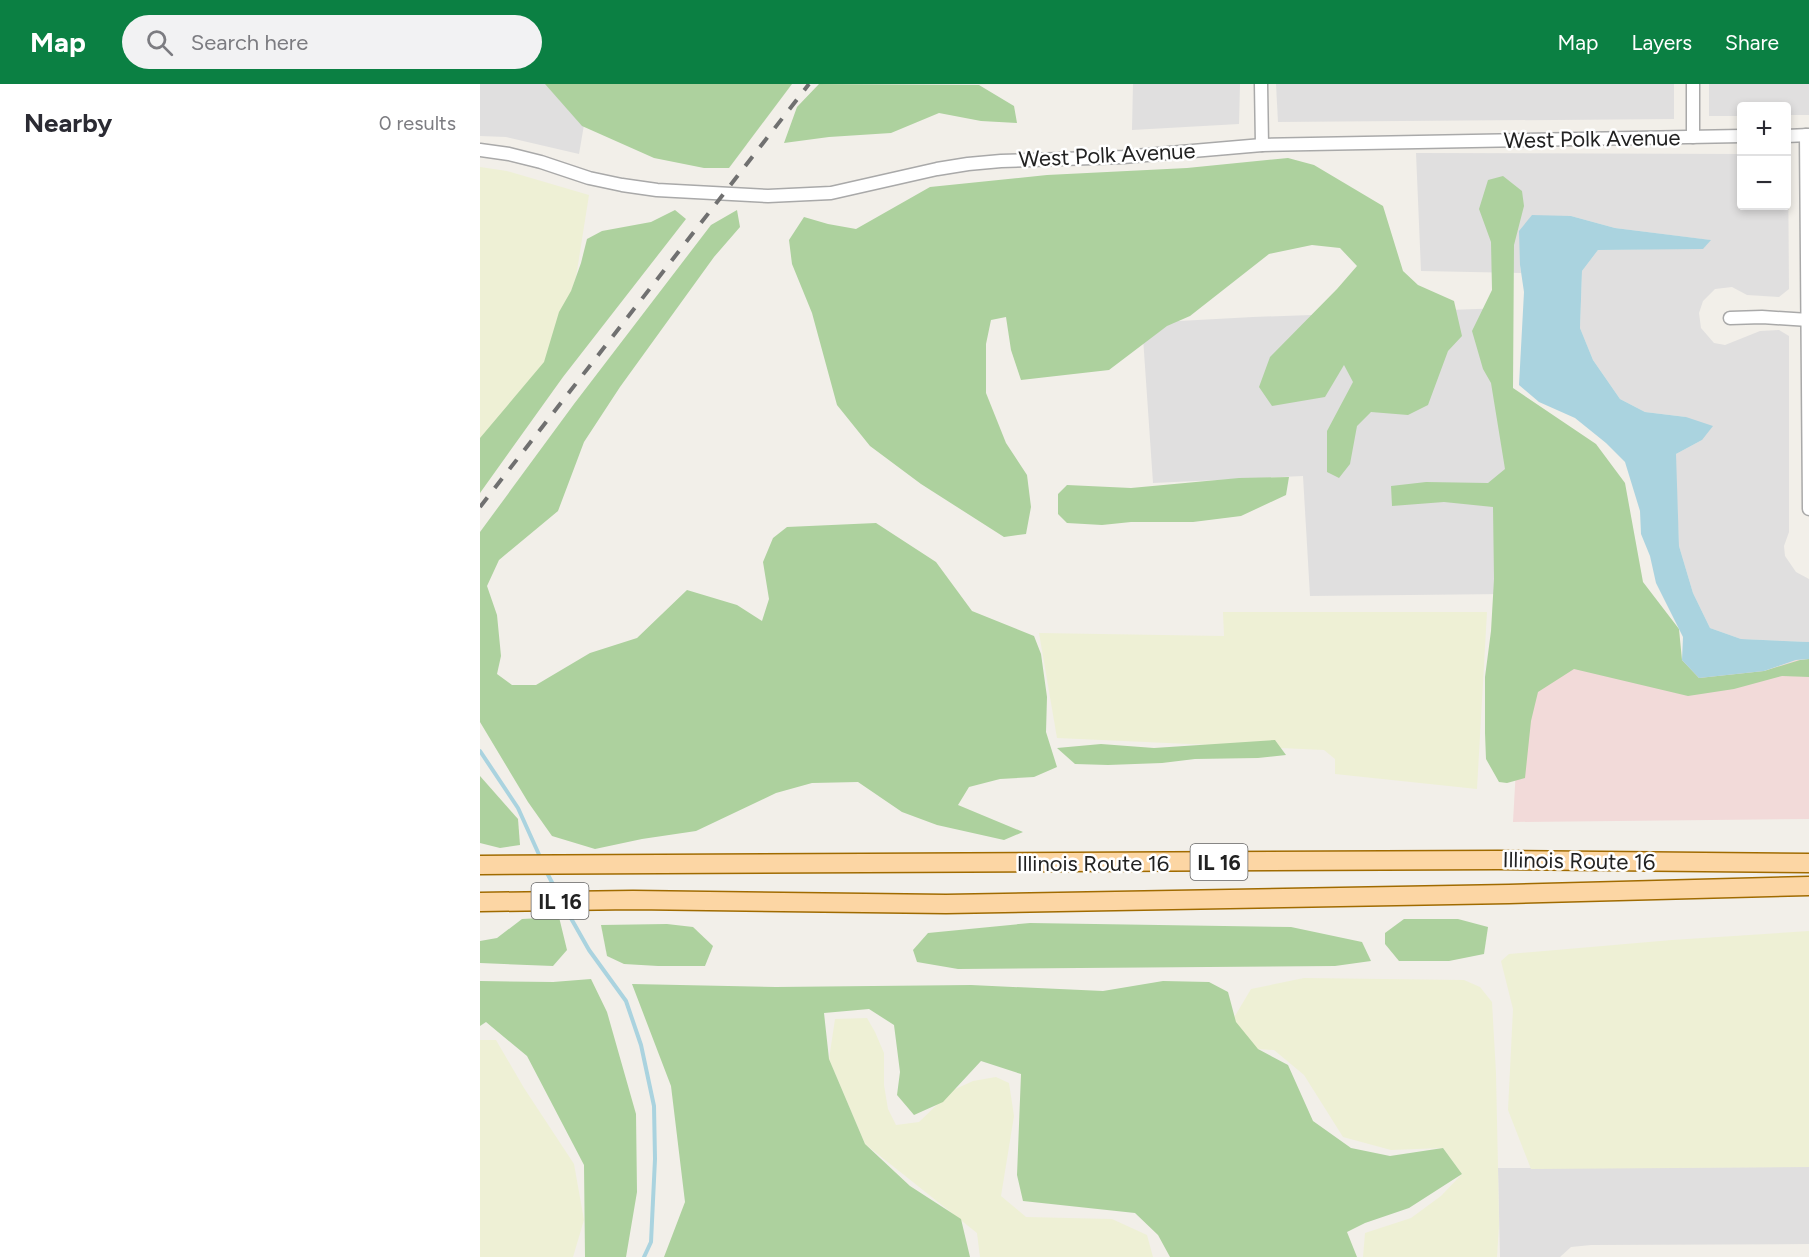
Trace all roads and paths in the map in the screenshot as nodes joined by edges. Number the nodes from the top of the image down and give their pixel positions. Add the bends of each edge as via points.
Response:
1 (1261, 84) edge
2 (1693, 84) edge
3 (1808, 135) edge
4 (1737, 136) edge
5 (1791, 136) edge
6 (1693, 137) junction
7 (1262, 145) junction
8 (480, 150) edge
9 (1730, 318) dead end
10 (1809, 320) edge
11 (1809, 509) edge
12 (1809, 863) edge
13 (482, 866) edge
14 (1809, 886) edge
15 (484, 902) edge

1 - 7 street
2 - 6 street
3 - 5 street
3 - 10 street
4 - 6 street, West Polk Avenue
6 - 7 street, West Polk Avenue
7 - 8 street, West Polk Avenue via 1123,157 968,164 831,193 768,196 622,185 509,154
9 - 10 street
10 - 11 street
12 - 13 main road, Illinois Route 16 / IL 16 via 1498,860
14 - 15 main road, Illinois Route 16 / IL 16 via 946,904

